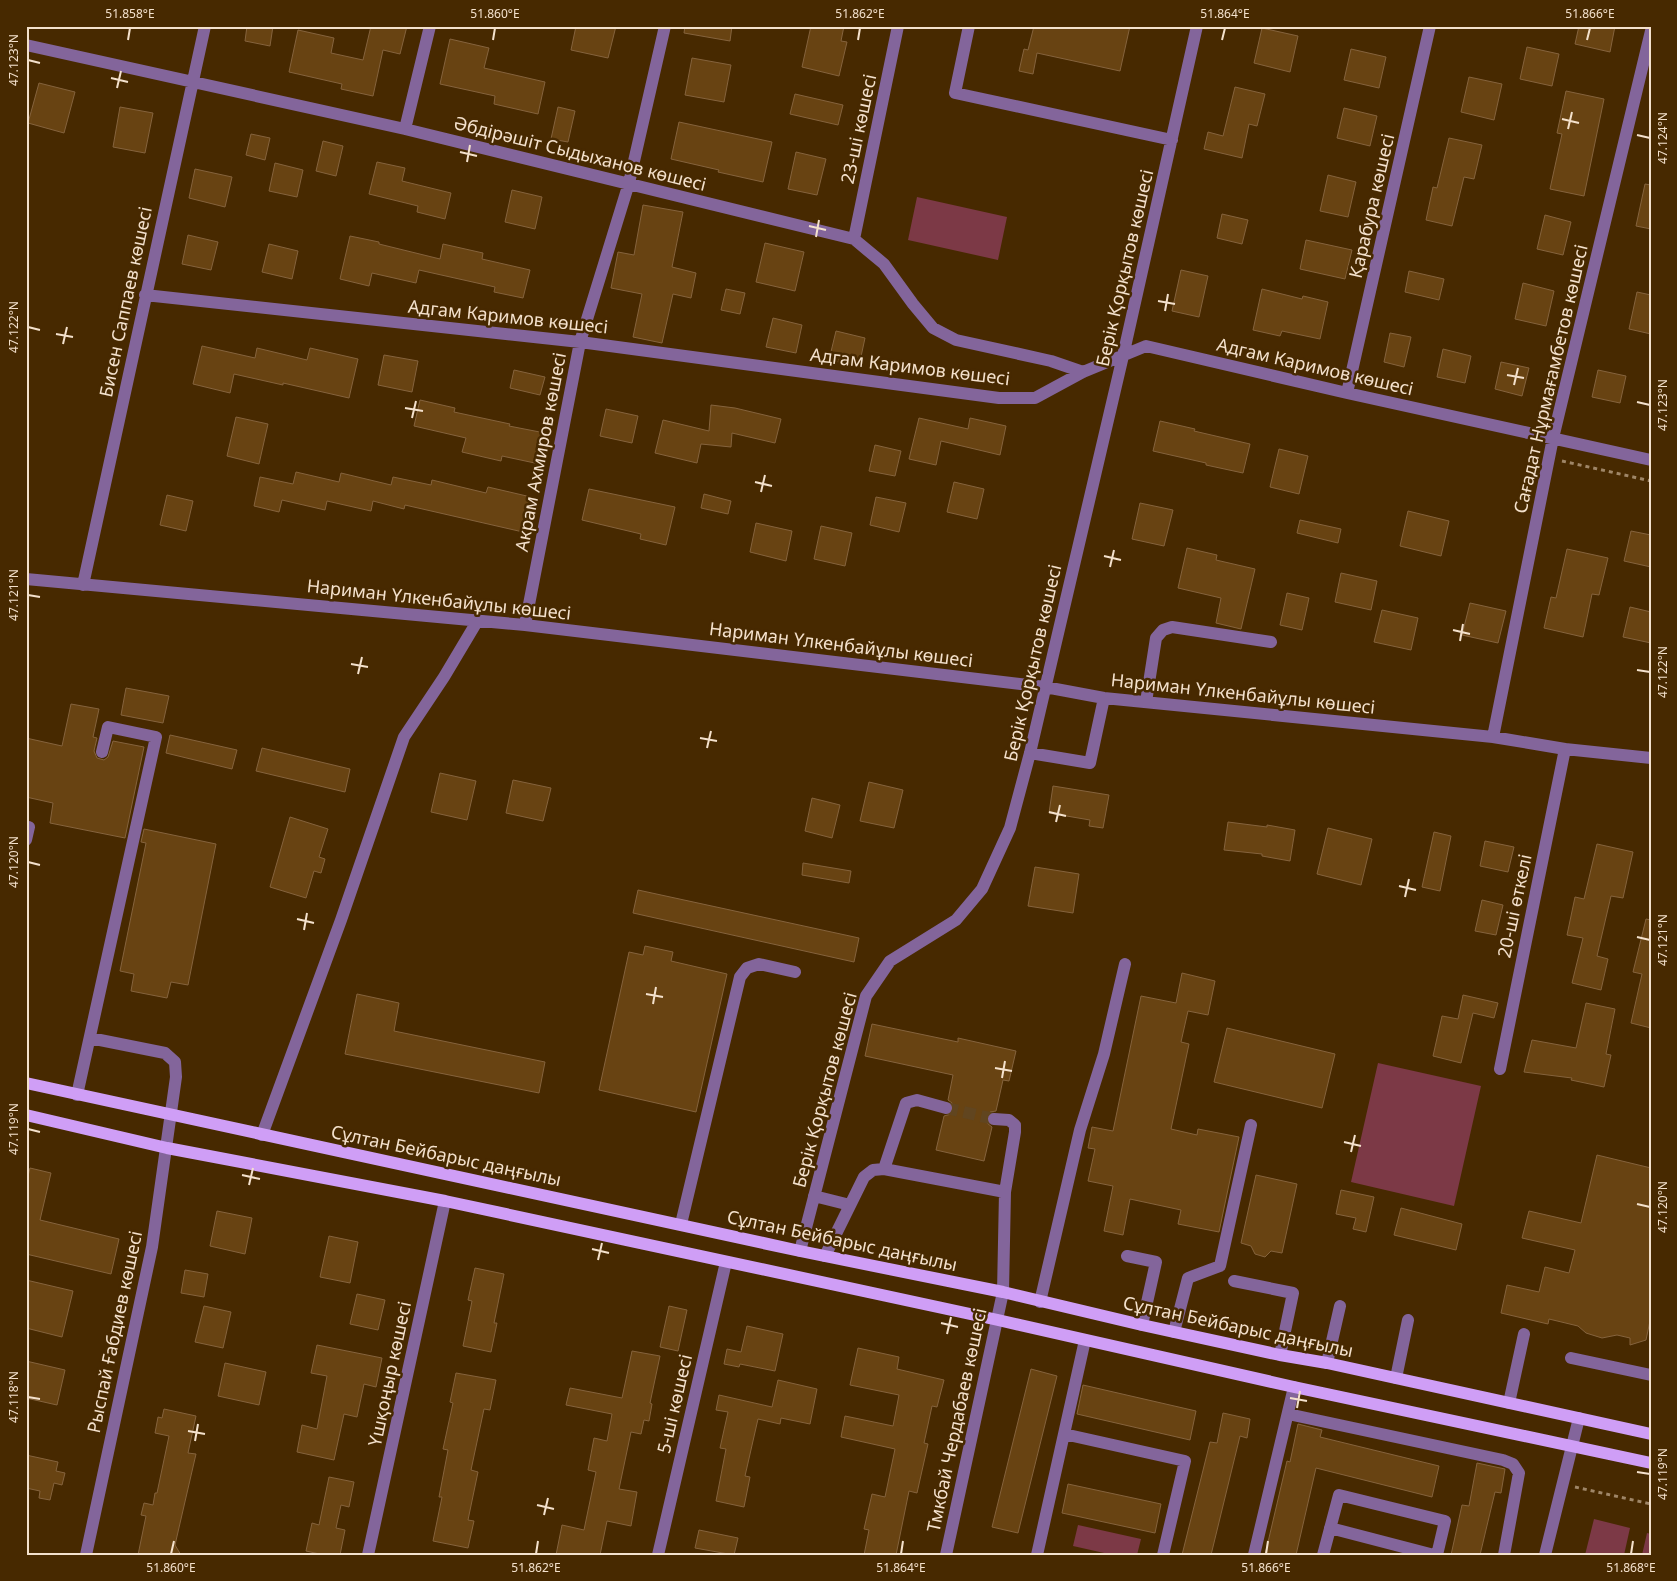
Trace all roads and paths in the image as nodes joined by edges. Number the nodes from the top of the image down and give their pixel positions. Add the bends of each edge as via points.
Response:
1 (205, 26) edge
2 (430, 26) edge
3 (665, 26) edge
4 (898, 26) edge
5 (969, 26) edge
6 (1197, 26) edge
7 (1430, 26) edge
8 (1651, 31) edge
9 (26, 45) edge
10 (192, 81) junction
11 (405, 129) junction
12 (1172, 140) junction
13 (629, 183) junction
14 (854, 239) junction
15 (146, 295) junction
16 (580, 342) junction
17 (1123, 356) junction
18 (1083, 372) junction
19 (1347, 393) junction
20 (1553, 438) junction
21 (1549, 458) junction
22 (1651, 460) edge
23 (1651, 481) edge
24 (26, 579) edge
25 (82, 585) junction
26 (478, 620) junction
27 (525, 625) junction
28 (1271, 642) dead end
29 (1045, 688) junction
30 (1104, 698) junction
31 (1146, 702) junction
32 (1493, 737) junction
33 (1565, 749) junction
34 (102, 752) dead end
35 (1030, 752) junction
36 (1651, 758) edge
37 (29, 827) dead end
38 (26, 840) edge
39 (1125, 964) dead end
40 (795, 972) dead end
41 (90, 1038) junction
42 (1500, 1069) dead end
43 (26, 1083) edge
44 (77, 1095) junction
45 (946, 1108) tunnel mouth
46 (26, 1115) edge
47 (171, 1116) junction
48 (994, 1119) tunnel mouth
49 (1251, 1125) dead end
50 (262, 1135) junction
51 (167, 1148) junction
52 (884, 1169) junction
53 (1005, 1192) junction
54 (814, 1196) junction
55 (445, 1200) junction
56 (850, 1205) junction
57 (681, 1224) junction
58 (800, 1251) junction
59 (825, 1256) junction
60 (1127, 1256) dead end
61 (726, 1262) junction
62 (1234, 1280) dead end
63 (1003, 1292) junction
64 (1040, 1302) junction
65 (1340, 1306) dead end
66 (998, 1320) junction
67 (1408, 1320) dead end
68 (1142, 1325) junction
69 (1174, 1332) junction
70 (1524, 1334) dead end
71 (1086, 1340) junction
72 (1280, 1355) junction
73 (1571, 1358) dead end
74 (1327, 1363) junction
75 (1651, 1374) edge
76 (1396, 1378) junction
77 (1294, 1387) junction
78 (1509, 1403) junction
79 (1288, 1414) junction
80 (1578, 1418) junction
81 (1650, 1432) edge
82 (1064, 1434) junction
83 (1572, 1446) junction
84 (1651, 1463) edge
85 (1562, 1484) junction
86 (1651, 1504) edge
87 (1330, 1528) junction
88 (86, 1555) edge
89 (368, 1555) edge
90 (658, 1555) edge
91 (946, 1555) edge
92 (1036, 1555) edge
93 (1163, 1555) edge
94 (1254, 1555) edge
95 (1323, 1555) edge
96 (1435, 1555) edge
97 (1504, 1555) edge
98 (1545, 1555) edge

1 - 10 street, Бисен Саппаев көшесі
2 - 11 street
3 - 13 street, Акрам Ахмиров көшесі
4 - 14 street, 23-шi көшесi
5 - 12 street via 955,93
6 - 12 street, Берік Қорқытов көшесі
7 - 19 street, Қарабура көшесі
8 - 20 street, Сағадат Нұрмағамбетов көшесі
9 - 10 street, Әбдірәшіт Сыдыханов көшесі
10 - 11 street, Әбдірәшіт Сыдыханов көшесі
10 - 15 street, Бисен Саппаев көшесі
11 - 13 street, Әбдірәшіт Сыдыханов көшесі
12 - 17 street, Берік Қорқытов көшесі
13 - 14 street, Әбдірәшіт Сыдыханов көшесі
13 - 16 street, Акрам Ахмиров көшесі
14 - 18 street, Әбдірәшіт Сыдыханов көшесі via 884,264 933,328 956,340 1051,360
15 - 16 street, Адгам Каримов көшесі
15 - 25 street, Бисен Саппаев көшесі
16 - 18 street, Адгам Каримов көшесі via 999,398 1035,398
16 - 27 street, Акрам Ахмиров көшесі
17 - 18 street, Адгам Каримов көшесі
17 - 19 street, Адгам Каримов көшесі via 1146,346
17 - 29 street, Берік Қорқытов көшесі
19 - 20 street, Адгам Каримов көшесі
20 - 21 street, Сағадат Нұрмағамбетов көшесі
20 - 22 street, Адгам Каримов көшесі
21 - 23 path
21 - 32 street, Сағадат Нұрмағамбетов көшесі
24 - 25 street, Нариман Үлкенбайұлы көшесі
25 - 26 street, Нариман Үлкенбайұлы көшесі
26 - 27 street, Нариман Үлкенбайұлы көшесі
26 - 50 street via 404,737
27 - 29 street, Нариман Үлкенбайұлы көшесі
28 - 31 street via 1172,627 1163,630 1156,638
29 - 30 street, Нариман Үлкенбайұлы көшесі
29 - 35 street, Берік Қорқытов көшесі
30 - 31 street, Нариман Үлкенбайұлы көшесі
30 - 35 street via 1090,763
31 - 32 street, Нариман Үлкенбайұлы көшесі
32 - 33 street, Нариман Үлкенбайұлы көшесі
33 - 36 street, Нариман Үлкенбайұлы көшесі
33 - 42 street, 20-ші өткелі
34 - 41 street via 108,727 156,737
35 - 54 street, Берік Қорқытов көшесі via 1010,828 982,889 956,920 890,961 866,996
37 - 38 street
39 - 64 street via 1104,1054 1080,1130
40 - 57 street via 759,964 747,968 740,977
41 - 44 street
41 - 47 street, Рыспай Ғабдиев көшесі via 165,1052 175,1062
43 - 44 main road, Сұлтан Бейбарыс даңғылы
44 - 47 main road, Сұлтан Бейбарыс даңғылы
45 - 52 street via 917,1100 906,1103
46 - 51 main road
47 - 50 main road, Сұлтан Бейбарыс даңғылы
47 - 51 street, Рыспай Ғабдиев көшесі
48 - 53 street, Тмкбай Чердабаев көшесі via 1009,1120 1015,1125
49 - 69 street via 1220,1266 1188,1278
50 - 57 main road, Сұлтан Бейбарыс даңғылы
51 - 55 main road
51 - 88 street, Рыспай Ғабдиев көшесі via 152,1248
52 - 53 street
52 - 56 street via 873,1170 864,1177
53 - 63 street, Тмкбай Чердабаев көшесі
54 - 56 street
54 - 58 street, Берік Қорқытов көшесі
55 - 61 main road
55 - 89 street, Үшқоңыр көшесі
56 - 59 street
57 - 58 main road, Сұлтан Бейбарыс даңғылы
58 - 59 main road, Сұлтан Бейбарыс даңғылы
59 - 63 main road, Сұлтан Бейбарыс даңғылы
60 - 68 street via 1156,1262
61 - 66 main road
61 - 90 street, 5-ші көшесі
62 - 72 street via 1293,1293
63 - 64 main road, Сұлтан Бейбарыс даңғылы
63 - 66 street, Тмкбай Чердабаев көшесі
64 - 68 main road, Сұлтан Бейбарыс даңғылы
65 - 74 street
66 - 71 main road
66 - 91 street, Тмкбай Чердабаев көшесі
67 - 76 street
68 - 69 main road, Сұлтан Бейбарыс даңғылы
69 - 72 main road, Сұлтан Бейбарыс даңғылы
70 - 78 street
71 - 77 main road
71 - 82 street
72 - 74 main road, Сұлтан Бейбарыс даңғылы
73 - 75 street
74 - 76 main road, Сұлтан Бейбарыс даңғылы
76 - 78 main road, Сұлтан Бейбарыс даңғылы
77 - 79 street
77 - 83 main road
78 - 80 main road, Сұлтан Бейбарыс даңғылы
79 - 94 street
79 - 97 street via 1513,1464 1519,1473
80 - 81 main road, Сұлтан Бейбарыс даңғылы
80 - 83 street
82 - 92 street
82 - 93 street via 1185,1461
83 - 84 main road
83 - 85 street
85 - 86 path
85 - 98 street
87 - 95 street
87 - 96 street
87 - 96 street via 1339,1495 1435,1519 1445,1522

